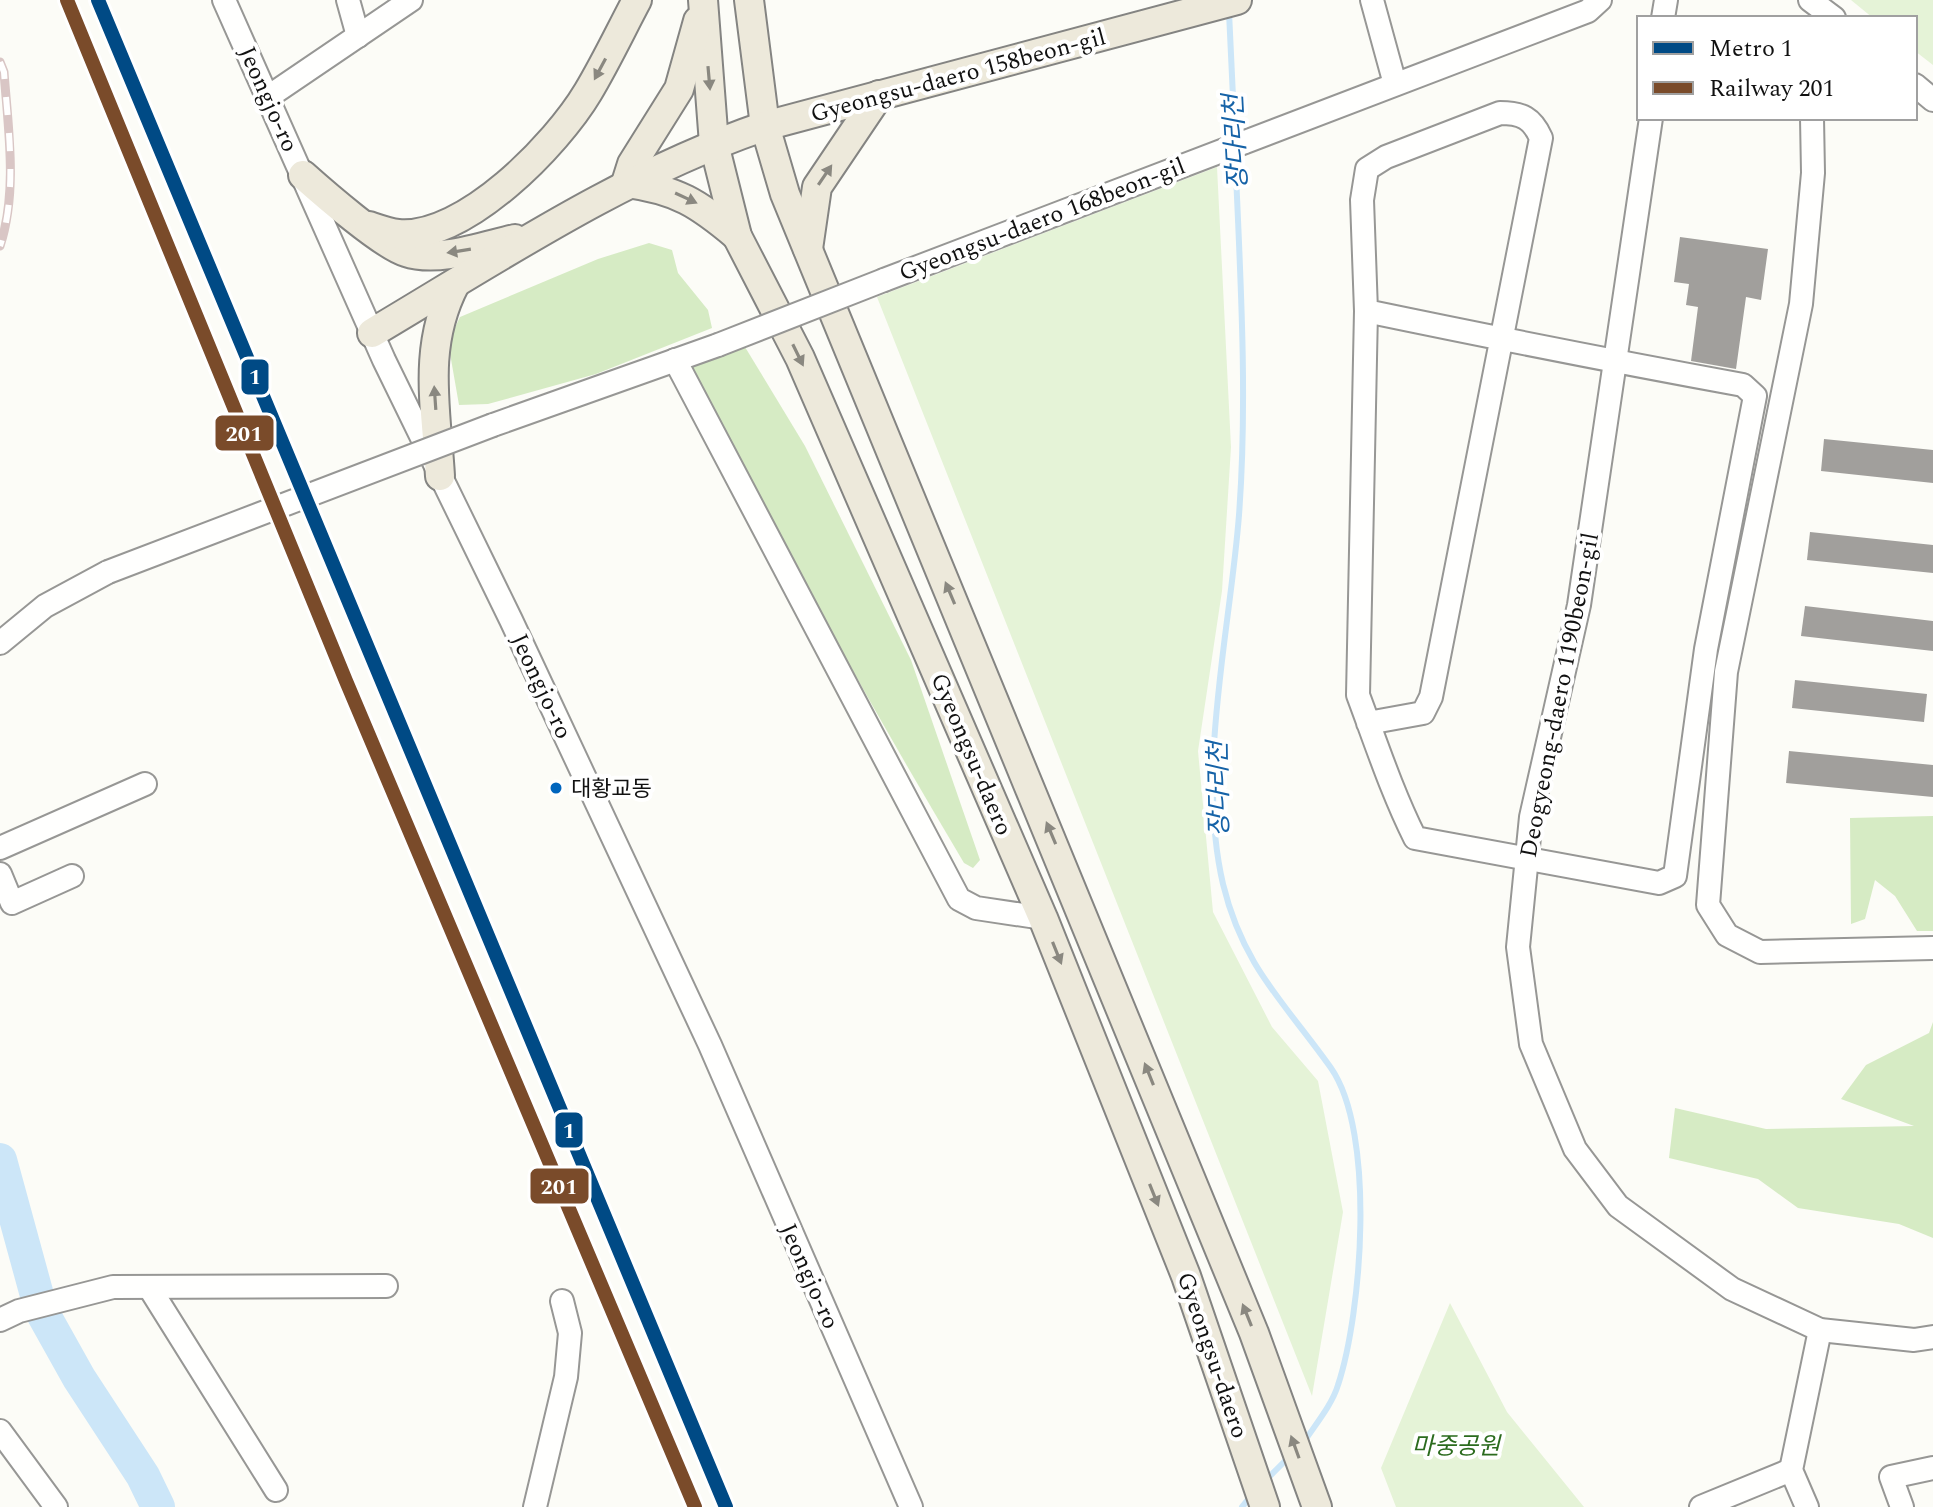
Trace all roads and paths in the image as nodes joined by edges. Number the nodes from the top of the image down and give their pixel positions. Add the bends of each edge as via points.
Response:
1 (224, 0) edge
2 (348, 0) edge
3 (411, 0) edge
4 (637, 0) edge
5 (749, 0) edge
6 (1237, 0) edge
7 (1372, 0) edge
8 (1600, 0) edge
9 (1810, 0) edge
10 (703, 2) edge
11 (1831, 16) edge
12 (358, 36) junction
13 (1395, 84) junction
14 (1917, 87) edge
15 (879, 95) junction
16 (268, 97) junction
17 (1933, 100) edge
18 (1651, 120) edge
19 (1812, 120) edge
20 (765, 126) junction
21 (714, 144) junction
22 (303, 175) junction
23 (626, 183) junction
24 (369, 226) junction
25 (536, 236) junction
26 (737, 236) junction
27 (807, 250) junction
28 (455, 284) junction
29 (1366, 311) junction
30 (372, 333) junction
31 (1503, 339) junction
32 (675, 360) junction
33 (1616, 362) junction
34 (440, 476) junction
35 (0, 643) edge
36 (1368, 723) junction
37 (145, 784) dead end
38 (0, 848) edge
39 (1527, 856) junction
40 (0, 874) edge
41 (72, 876) dead end
42 (1043, 918) junction
43 (1933, 948) edge
44 (386, 1286) dead end
45 (149, 1287) junction
46 (562, 1301) dead end
47 (10, 1315) edge
48 (1820, 1330) junction
49 (1933, 1337) edge
50 (0, 1431) edge
51 (1933, 1468) edge
52 (1791, 1470) junction
53 (276, 1490) dead end
54 (542, 1500) edge
55 (56, 1507) edge
56 (911, 1507) edge
57 (1265, 1507) edge
58 (1317, 1507) edge
59 (1701, 1507) edge
60 (1807, 1507) edge
61 (1902, 1507) edge

1 - 16 street, Jeongjo-ro
2 - 12 street
3 - 12 street
4 -> 24 main road via 587,94 525,169 465,215 431,229 400,234
5 - 20 main road, Gyeongsu-daero
6 - 15 main road, Gyeongsu-daero 158beon-gil
7 - 13 street
8 - 13 street, Gyeongsu-daero 168beon-gil via 1588,11
9 - 11 street
10 -> 21 main road, Gyeongsu-daero
10 - 23 main road via 679,89 632,164
12 - 16 street
13 - 32 street, Gyeongsu-daero 168beon-gil, bridge
14 - 17 street
15 - 20 main road, Gyeongsu-daero 158beon-gil
27 -> 15 main road via 817,187
16 - 22 street, Jeongjo-ro
18 - 33 street, Deogyeong-daero 1190beon-gil
19 - 43 street via 1813,173 1801,304 1726,672 1708,905 1727,935 1760,952
20 - 21 main road, Gyeongsu-daero 158beon-gil
20 - 27 main road, Gyeongsu-daero
21 - 23 main road, Gyeongsu-daero 158beon-gil
21 - 26 main road, Gyeongsu-daero
22 - 24 main road
22 - 30 street, Jeongjo-ro
23 - 25 main road, Gyeongsu-daero 158beon-gil
23 -> 26 main road via 663,188 699,204
25 -> 24 main road via 436,254 405,252
25 - 28 main road, Gyeongsu-daero 158beon-gil
26 -> 42 main road, Gyeongsu-daero via 800,358
58 -> 27 main road, Gyeongsu-daero via 1080,904
28 - 30 main road, Gyeongsu-daero 158beon-gil
34 -> 28 main road via 434,338
29 - 31 street
29 - 31 street via 1362,200 1367,169 1500,113 1519,113 1534,123 1541,138
29 - 36 street via 1358,695
30 - 34 street, Jeongjo-ro
31 - 33 street
31 - 36 street via 1431,697 1423,713
32 - 35 street, Gyeongsu-daero 168beon-gil, bridge via 108,572 45,606
32 - 42 street via 959,899 976,908
33 - 39 street, Deogyeong-daero 1190beon-gil via 1579,605
33 - 39 street via 1743,385 1755,396 1706,649 1681,856 1675,876 1659,883
34 - 56 street, Jeongjo-ro via 710,1045
36 - 39 street via 1415,838
37 - 38 street
39 - 48 street, Deogyeong-daero 1190beon-gil via 1518,947 1531,1044 1575,1149 1618,1206 1732,1289
40 - 41 street via 12,903
42 -> 57 main road, Gyeongsu-daero via 1186,1276
44 - 45 street
45 - 47 street via 113,1287
45 - 53 street
46 - 54 street via 570,1333 566,1377
48 - 49 street, Deogyeong-daero 1190beon-gil via 1914,1340
48 - 52 street
50 - 55 street
51 - 61 street via 1891,1477
52 - 59 street
52 - 60 street

